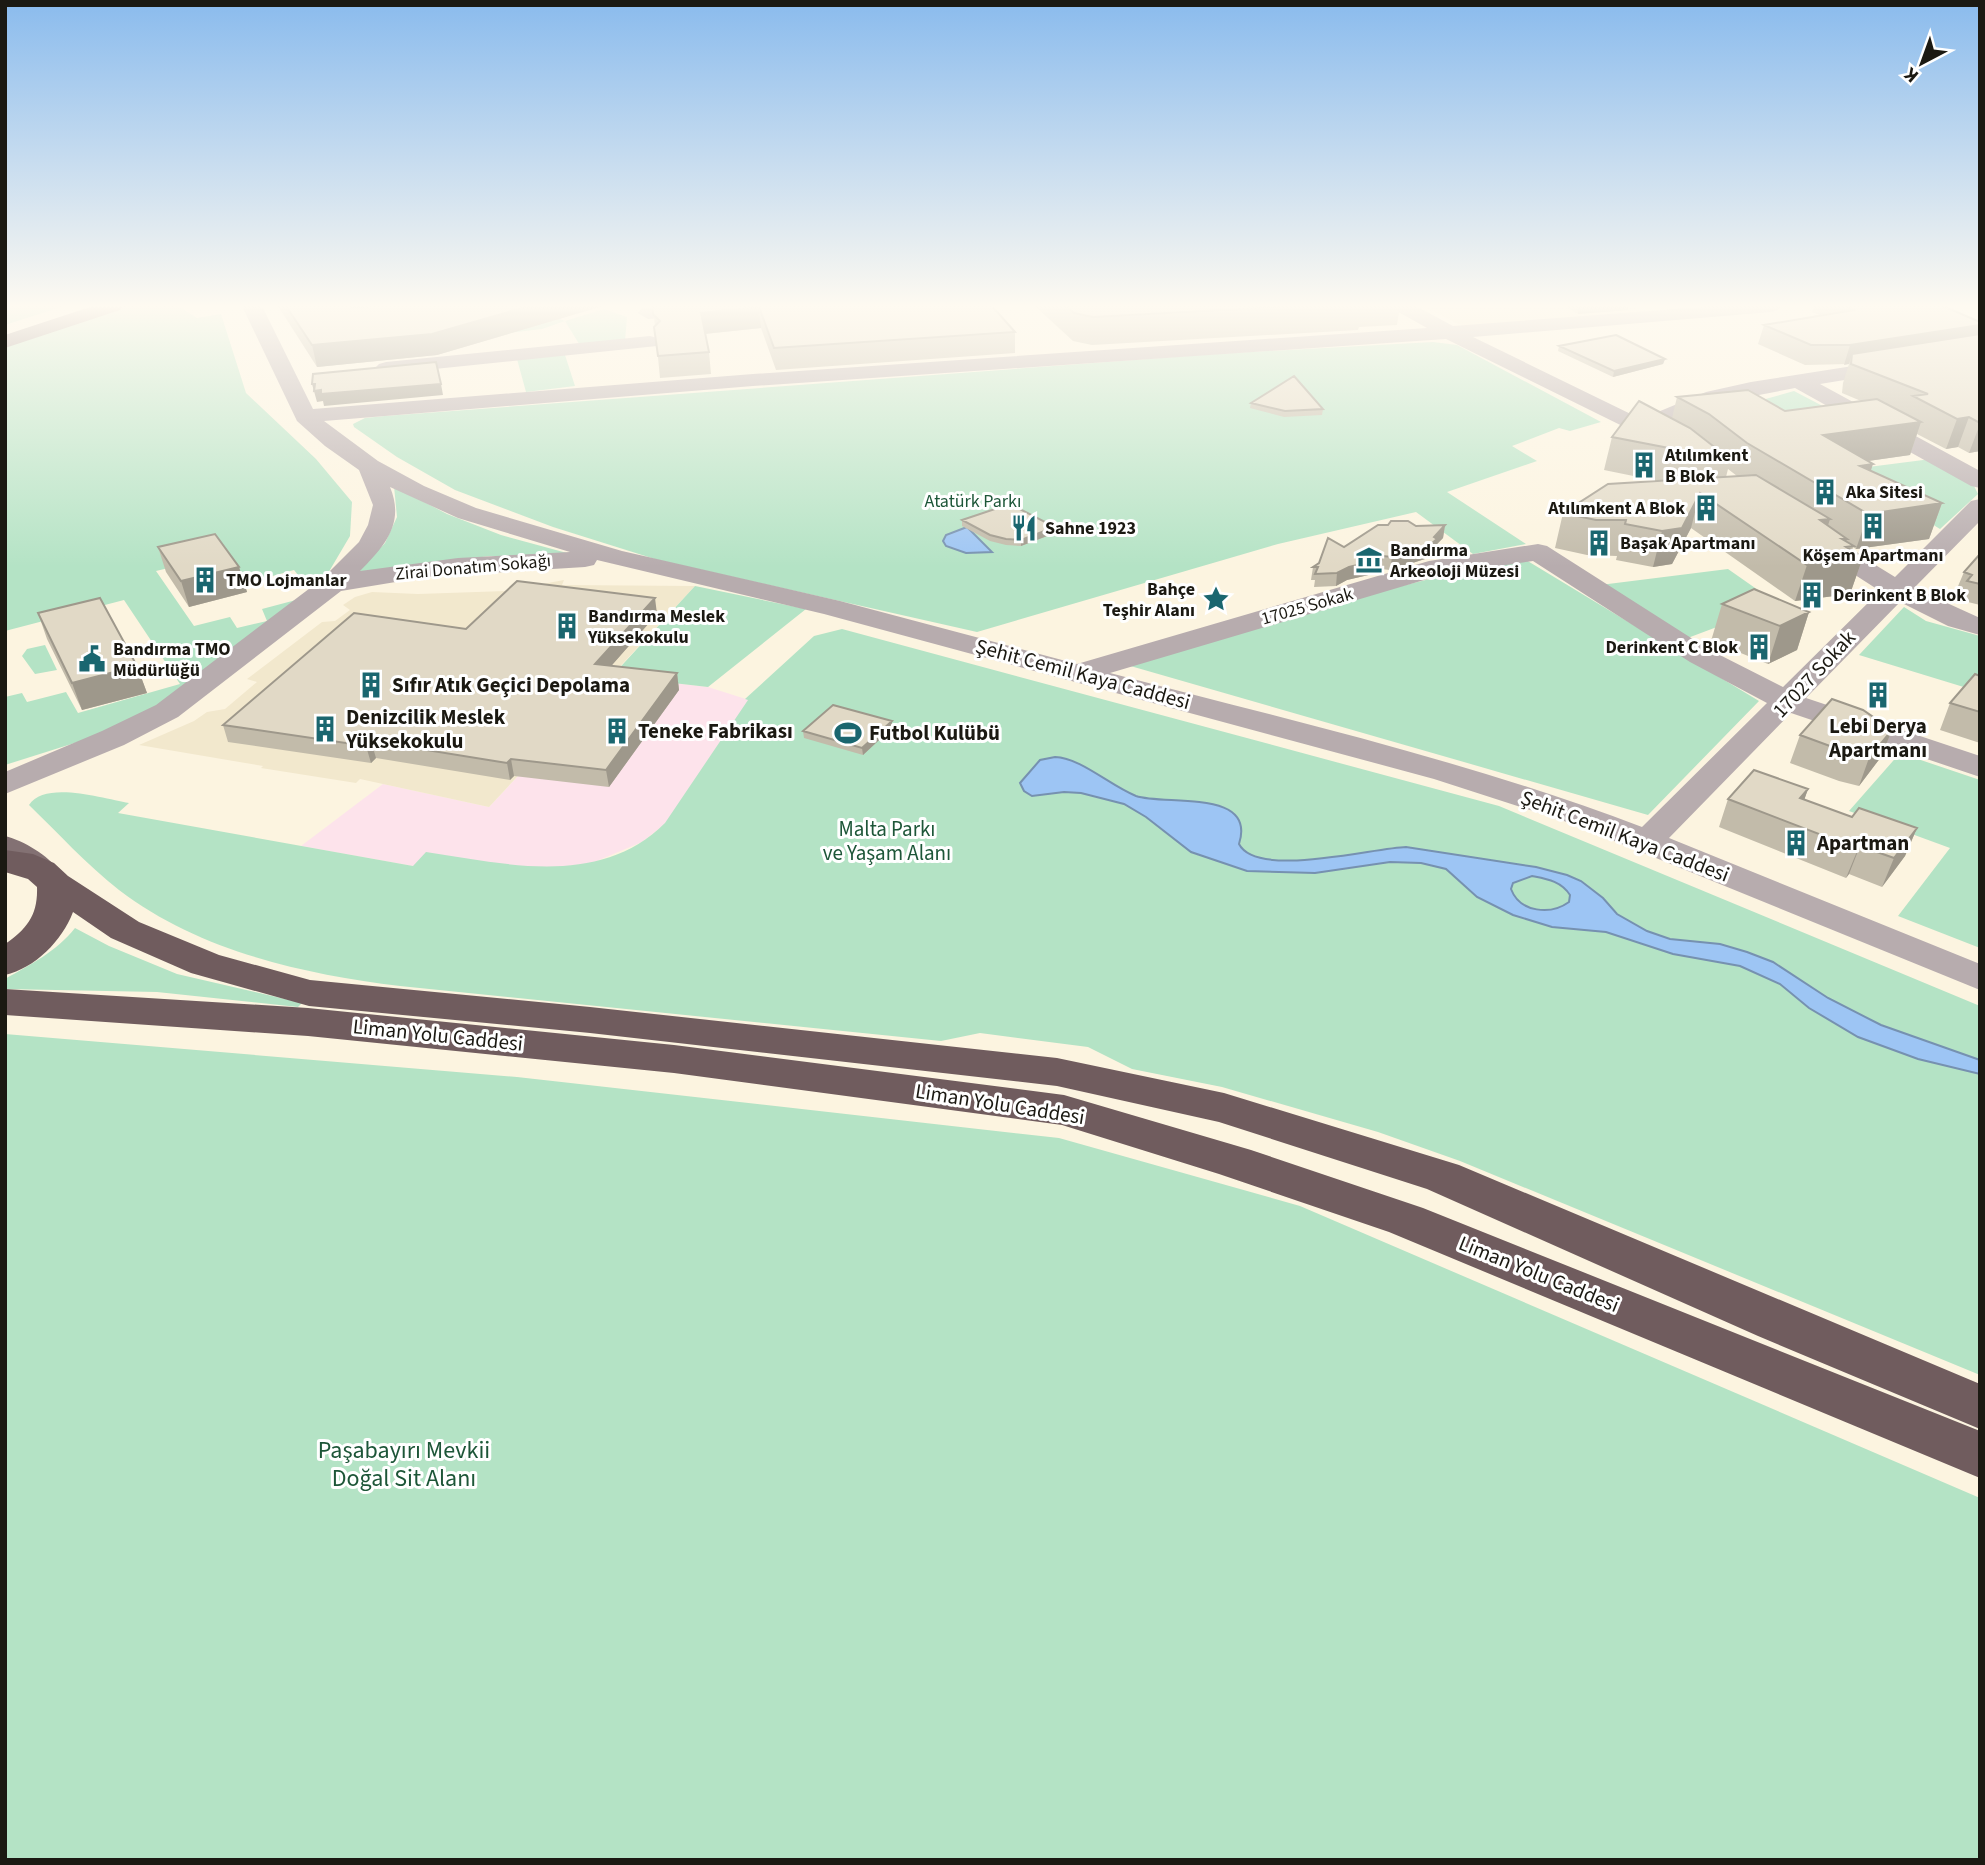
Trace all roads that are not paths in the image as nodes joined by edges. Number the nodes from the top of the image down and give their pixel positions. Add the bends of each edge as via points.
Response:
1 (295, 393) edge
2 (459, 393) edge
3 (1573, 393) edge
4 (1733, 393) edge
5 (1821, 393) edge
6 (305, 415) junction
7 (1642, 427) junction
8 (1691, 454) edge
9 (370, 466) junction
10 (1980, 481) edge
11 (1976, 514) edge
12 (1799, 529) edge
13 (615, 557) junction
14 (332, 585) junction
15 (1896, 588) junction
16 (1980, 627) edge
17 (1079, 673) junction
18 (1788, 702) junction
19 (53, 764) junction
20 (1980, 768) edge
21 (5, 776) edge
22 (5, 784) edge
23 (1647, 841) junction
24 (5, 846) edge
25 (5, 861) edge
26 (48, 878) junction
27 (5, 963) edge
28 (1980, 978) edge
29 (5, 1002) edge
30 (1980, 1407) edge
31 (1980, 1455) edge

1 - 6 street, Şehit Cemil Kaya Caddesi
2 - 6 street
3 - 7 street
4 - 7 street
5 - 10 street
6 - 9 street, Şehit Cemil Kaya Caddesi
7 - 8 street
9 - 13 street, Şehit Cemil Kaya Caddesi via 467,513
9 - 14 street, Zirai Donatım Sokağı via 385,505 381,525 370,546
11 - 15 street, 17027 Sokak
12 - 15 street
13 - 14 street, Zirai Donatım Sokağı via 443,567
13 - 17 street, Şehit Cemil Kaya Caddesi via 830,607
14 - 19 street, Zirai Donatım Sokağı via 167,711
15 - 16 street via 1960,622
15 - 18 street, 17027 Sokak
17 - 18 street, 17025 Sokak via 1438,567 1538,552 1700,656
17 - 23 street, Şehit Cemil Kaya Caddesi via 1432,769
18 - 20 street
18 - 23 street, 17027 Sokak
19 - 21 street, Zirai Donatım Sokağı
19 - 22 street, Zirai Donatım Sokağı
23 - 28 street, Şehit Cemil Kaya Caddesi
24 - 26 main road
25 - 26 highway, Liman Yolu Caddesi via 20,862
26 - 27 highway via 58,902 51,922 32,944
26 - 30 highway, Liman Yolu Caddesi via 125,930 205,964 309,993 1057,1072 1224,1108 1443,1177
29 - 31 highway, Liman Yolu Caddesi via 308,1022 539,1045 1064,1110 1406,1220

